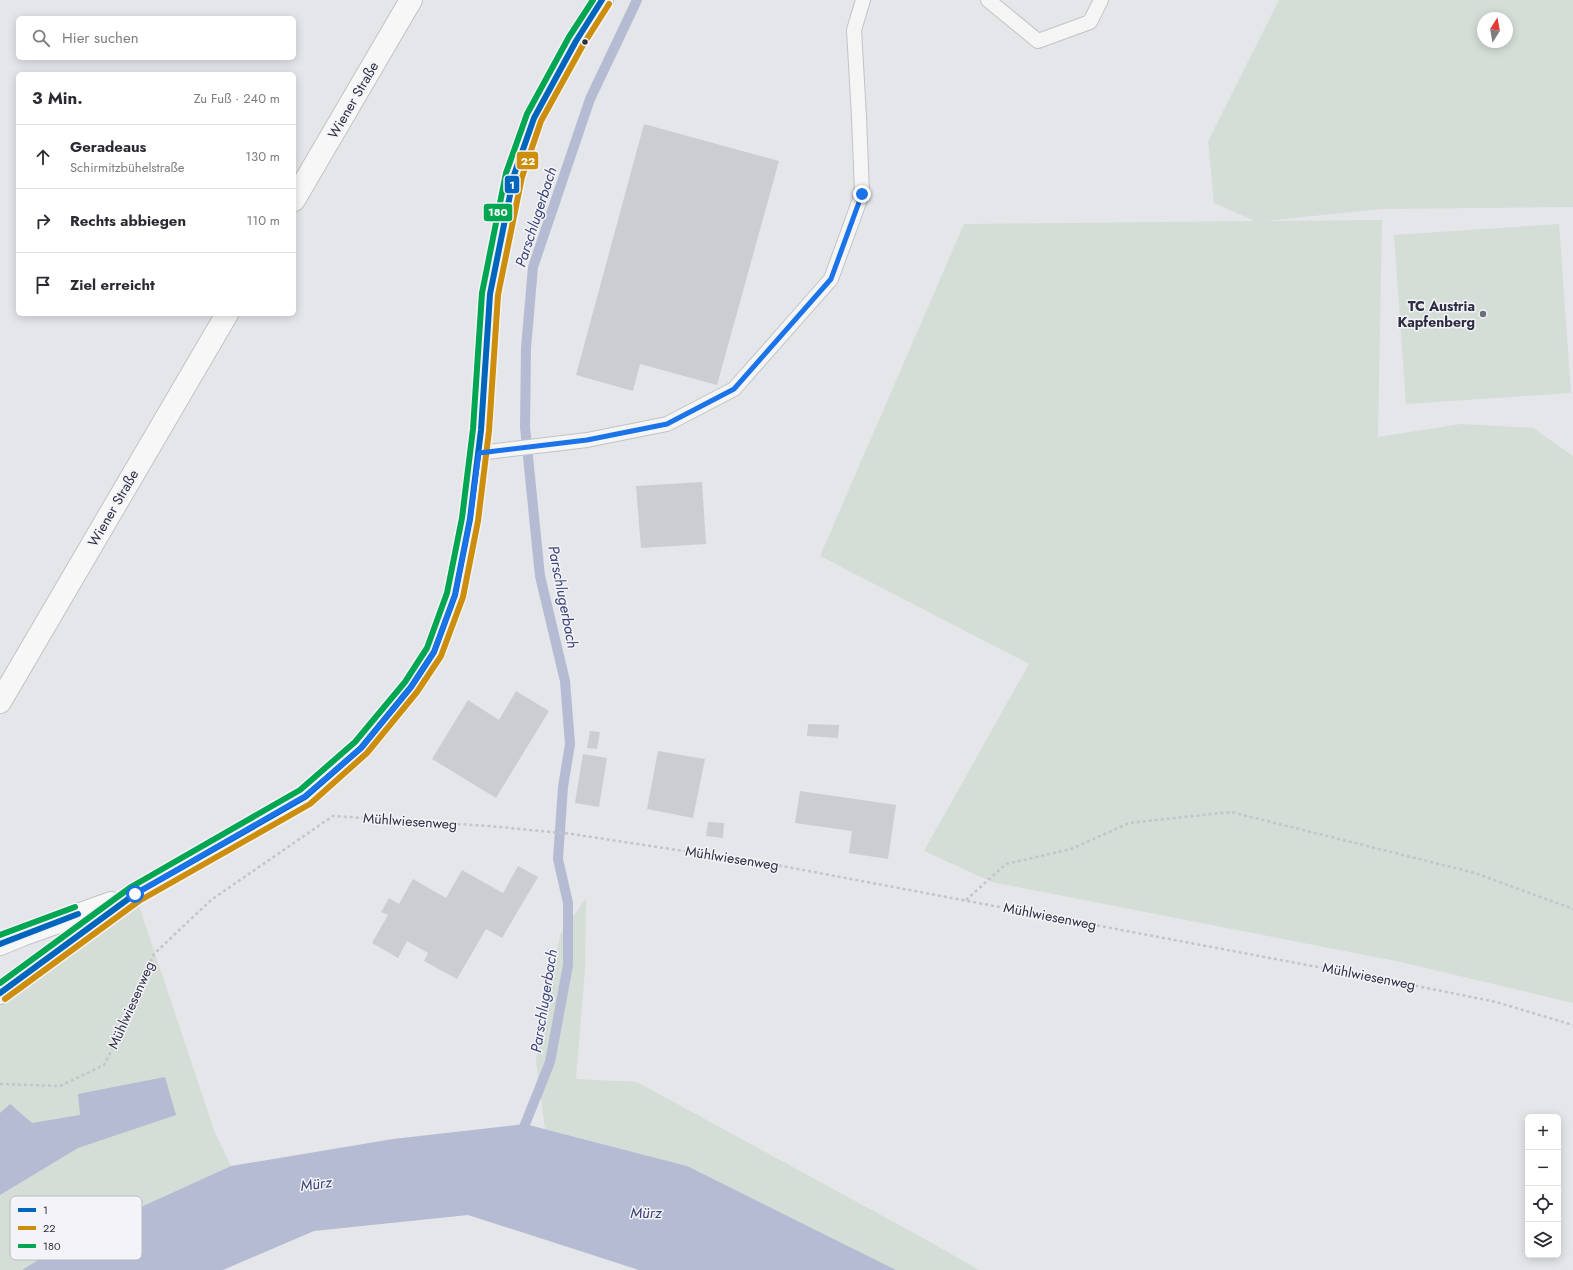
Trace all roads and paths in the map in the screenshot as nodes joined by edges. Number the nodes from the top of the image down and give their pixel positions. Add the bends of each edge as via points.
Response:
1 (411, 0) edge
2 (602, 0) edge
3 (863, 0) edge
4 (988, 0) edge
5 (1101, 0) edge
6 (296, 197) edge
7 (226, 316) edge
8 (479, 453) junction
9 (0, 702) edge
10 (135, 894) junction
11 (965, 900) junction
12 (1573, 908) edge
13 (0, 944) edge
14 (0, 993) edge
15 (1573, 1025) edge
16 (0, 1084) edge

1 - 6 main road, Wiener Straße
2 - 8 main road via 576,41 534,118 514,175 490,294
3 - 8 lane via 854,30 862,194 831,279 734,389 667,424 587,440
4 - 5 lane via 1038,40 1090,22
7 - 9 main road, Wiener Straße
8 - 10 main road via 470,519 455,595 434,652 411,687 361,748 305,796
10 - 13 main road
10 - 14 main road
11 - 12 path via 1006,864 1071,849 1128,823 1231,812 1475,873
11 - 15 path, Mühlwiesenweg via 1496,1002
11 - 16 path, Mühlwiesenweg via 782,866 572,834 333,816 211,900 154,954 131,1011 104,1065 60,1086

